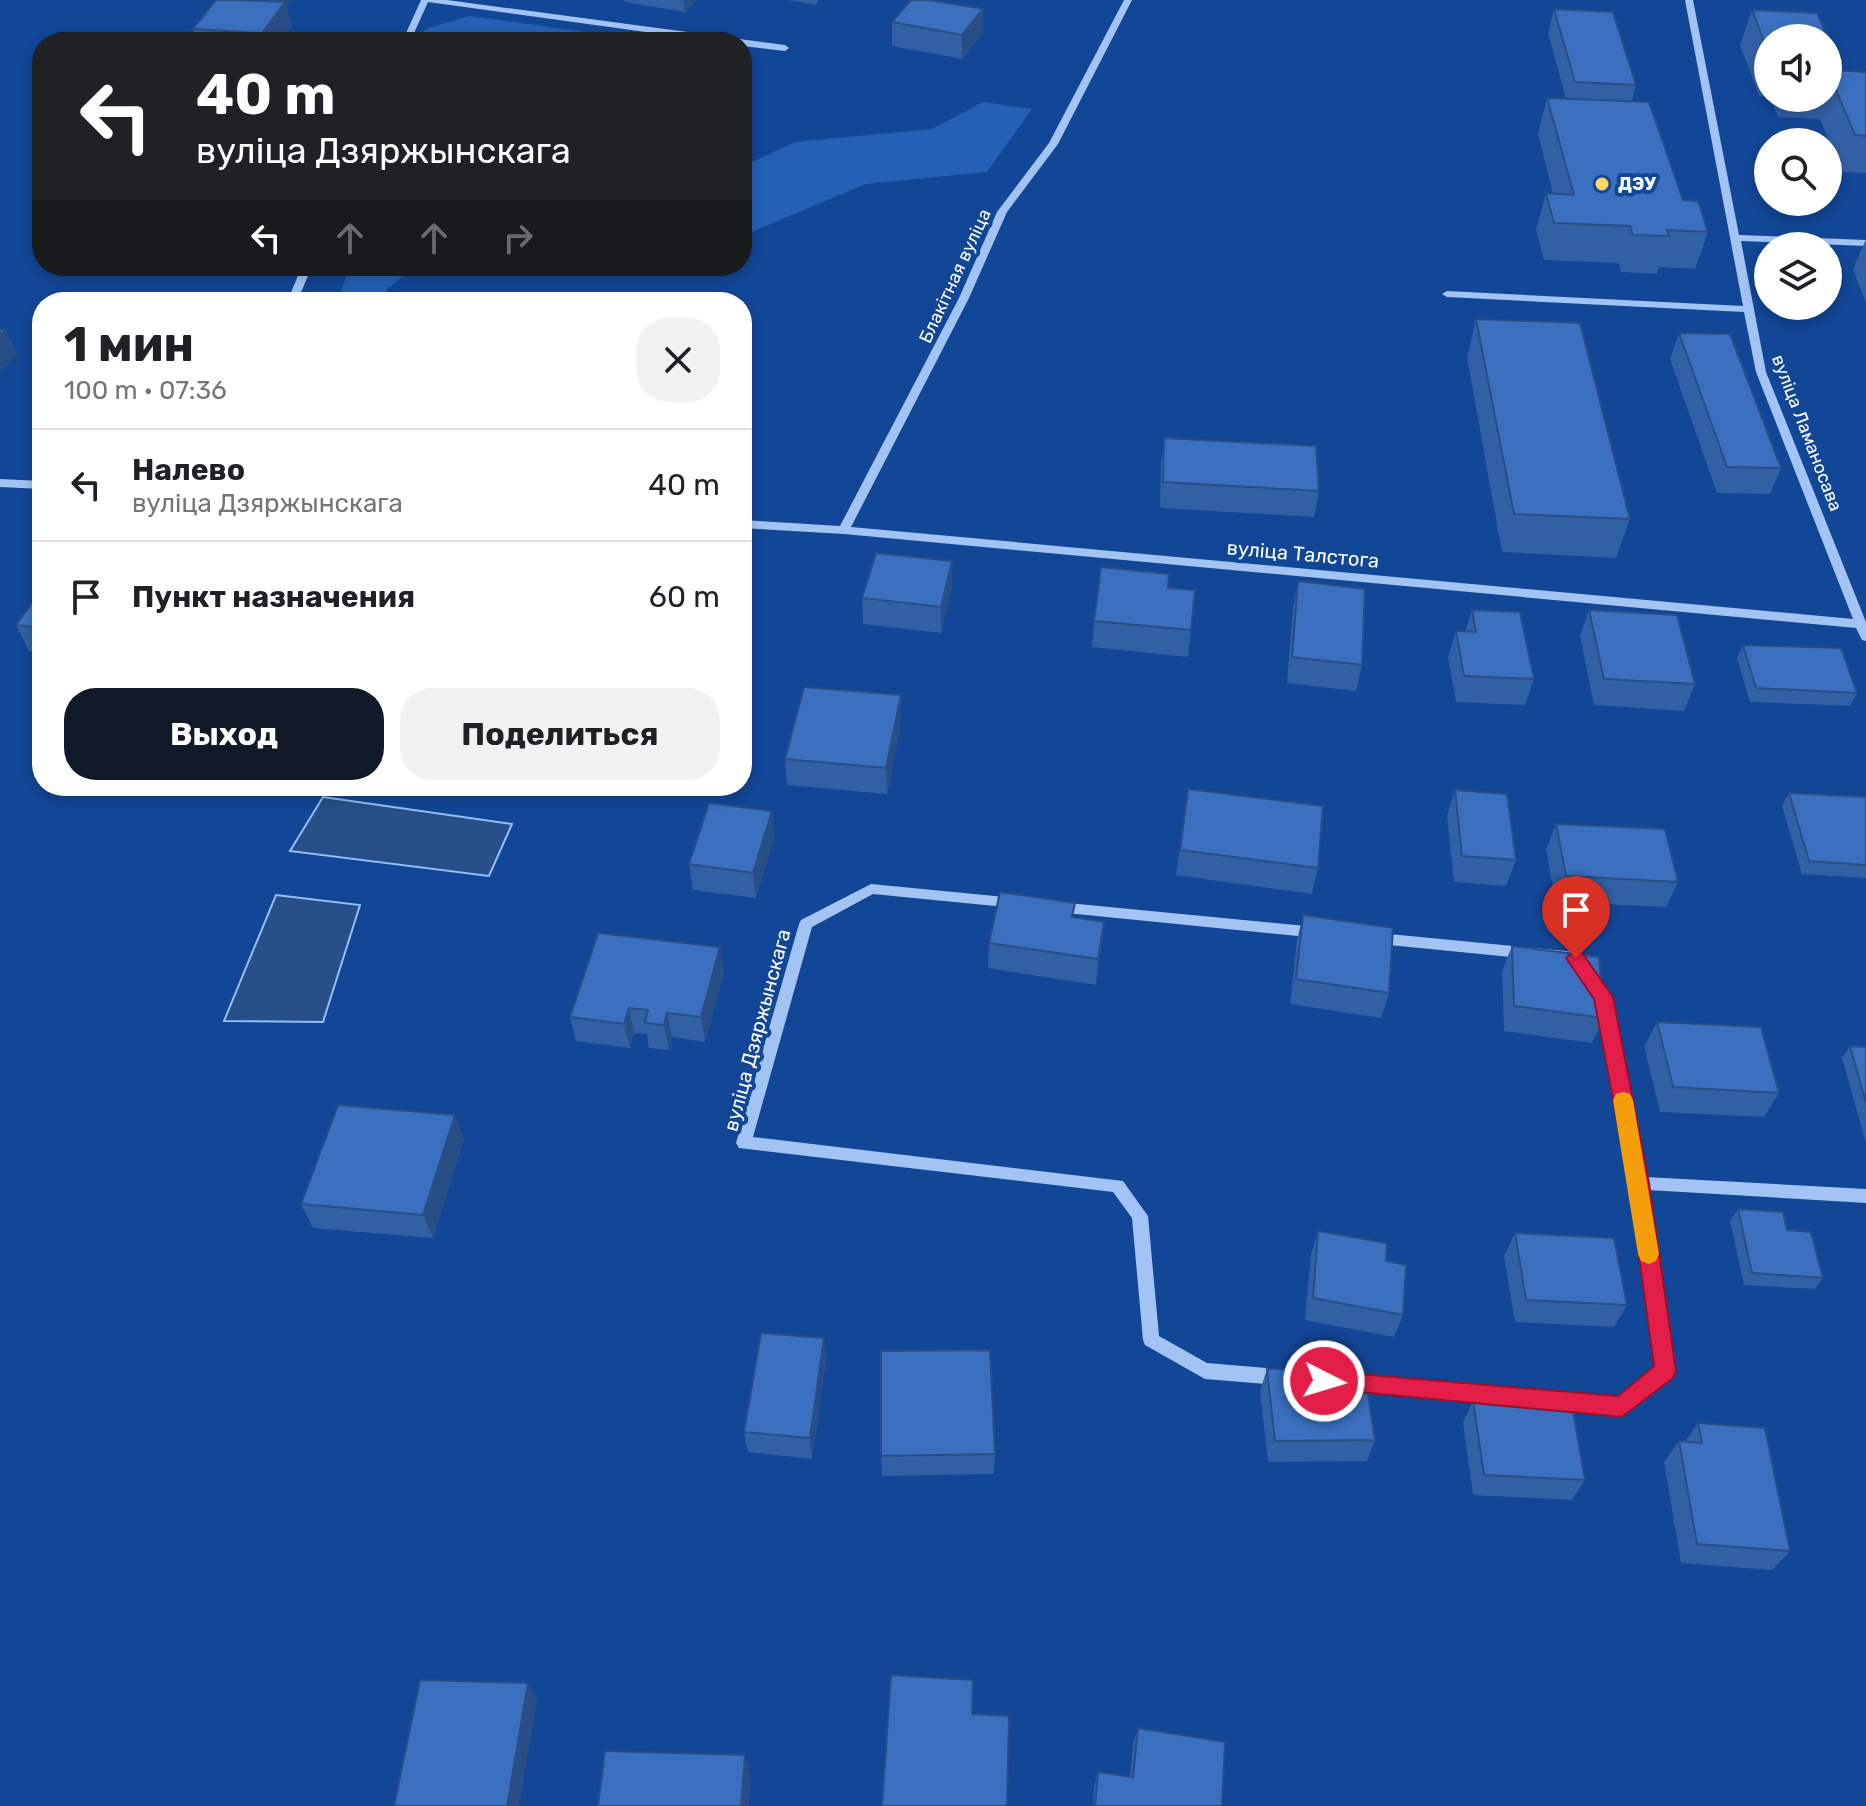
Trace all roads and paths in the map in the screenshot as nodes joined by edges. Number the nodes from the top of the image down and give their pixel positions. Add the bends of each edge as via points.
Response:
1 (427, 0) edge
2 (1128, 0) edge
3 (1689, 0) edge
4 (411, 32) edge
5 (665, 32) edge
6 (752, 44) edge
7 (785, 48) dead end
8 (1735, 238) junction
9 (1866, 243) edge
10 (1447, 294) dead end
11 (1749, 309) junction
12 (0, 483) edge
13 (32, 485) edge
14 (752, 525) edge
15 (844, 530) junction
16 (1861, 610) edge
17 (1864, 630) edge
18 (1639, 1183) junction
19 (1866, 1196) edge

1 - 4 street
1 - 5 street
2 - 15 street, Блакітная вуліца via 1053,144 1002,212 964,298
3 - 8 street, вуліца Ламаносава
6 - 7 street
8 - 9 street
8 - 11 street, вуліца Ламаносава
10 - 11 street
11 - 16 street, вуліца Ламаносава via 1761,372
12 - 13 street
14 - 15 street, вуліца Талстога
15 - 17 street, вуліца Талстога
16 - 17 street, вуліца Ламаносава
18 - 18 street, вуліца Дзяржынскага via 1665,1371 1622,1406 1205,1371 1151,1340 1140,1216 1117,1186 744,1143 806,924 871,889 1576,958 1604,997
18 - 19 street

